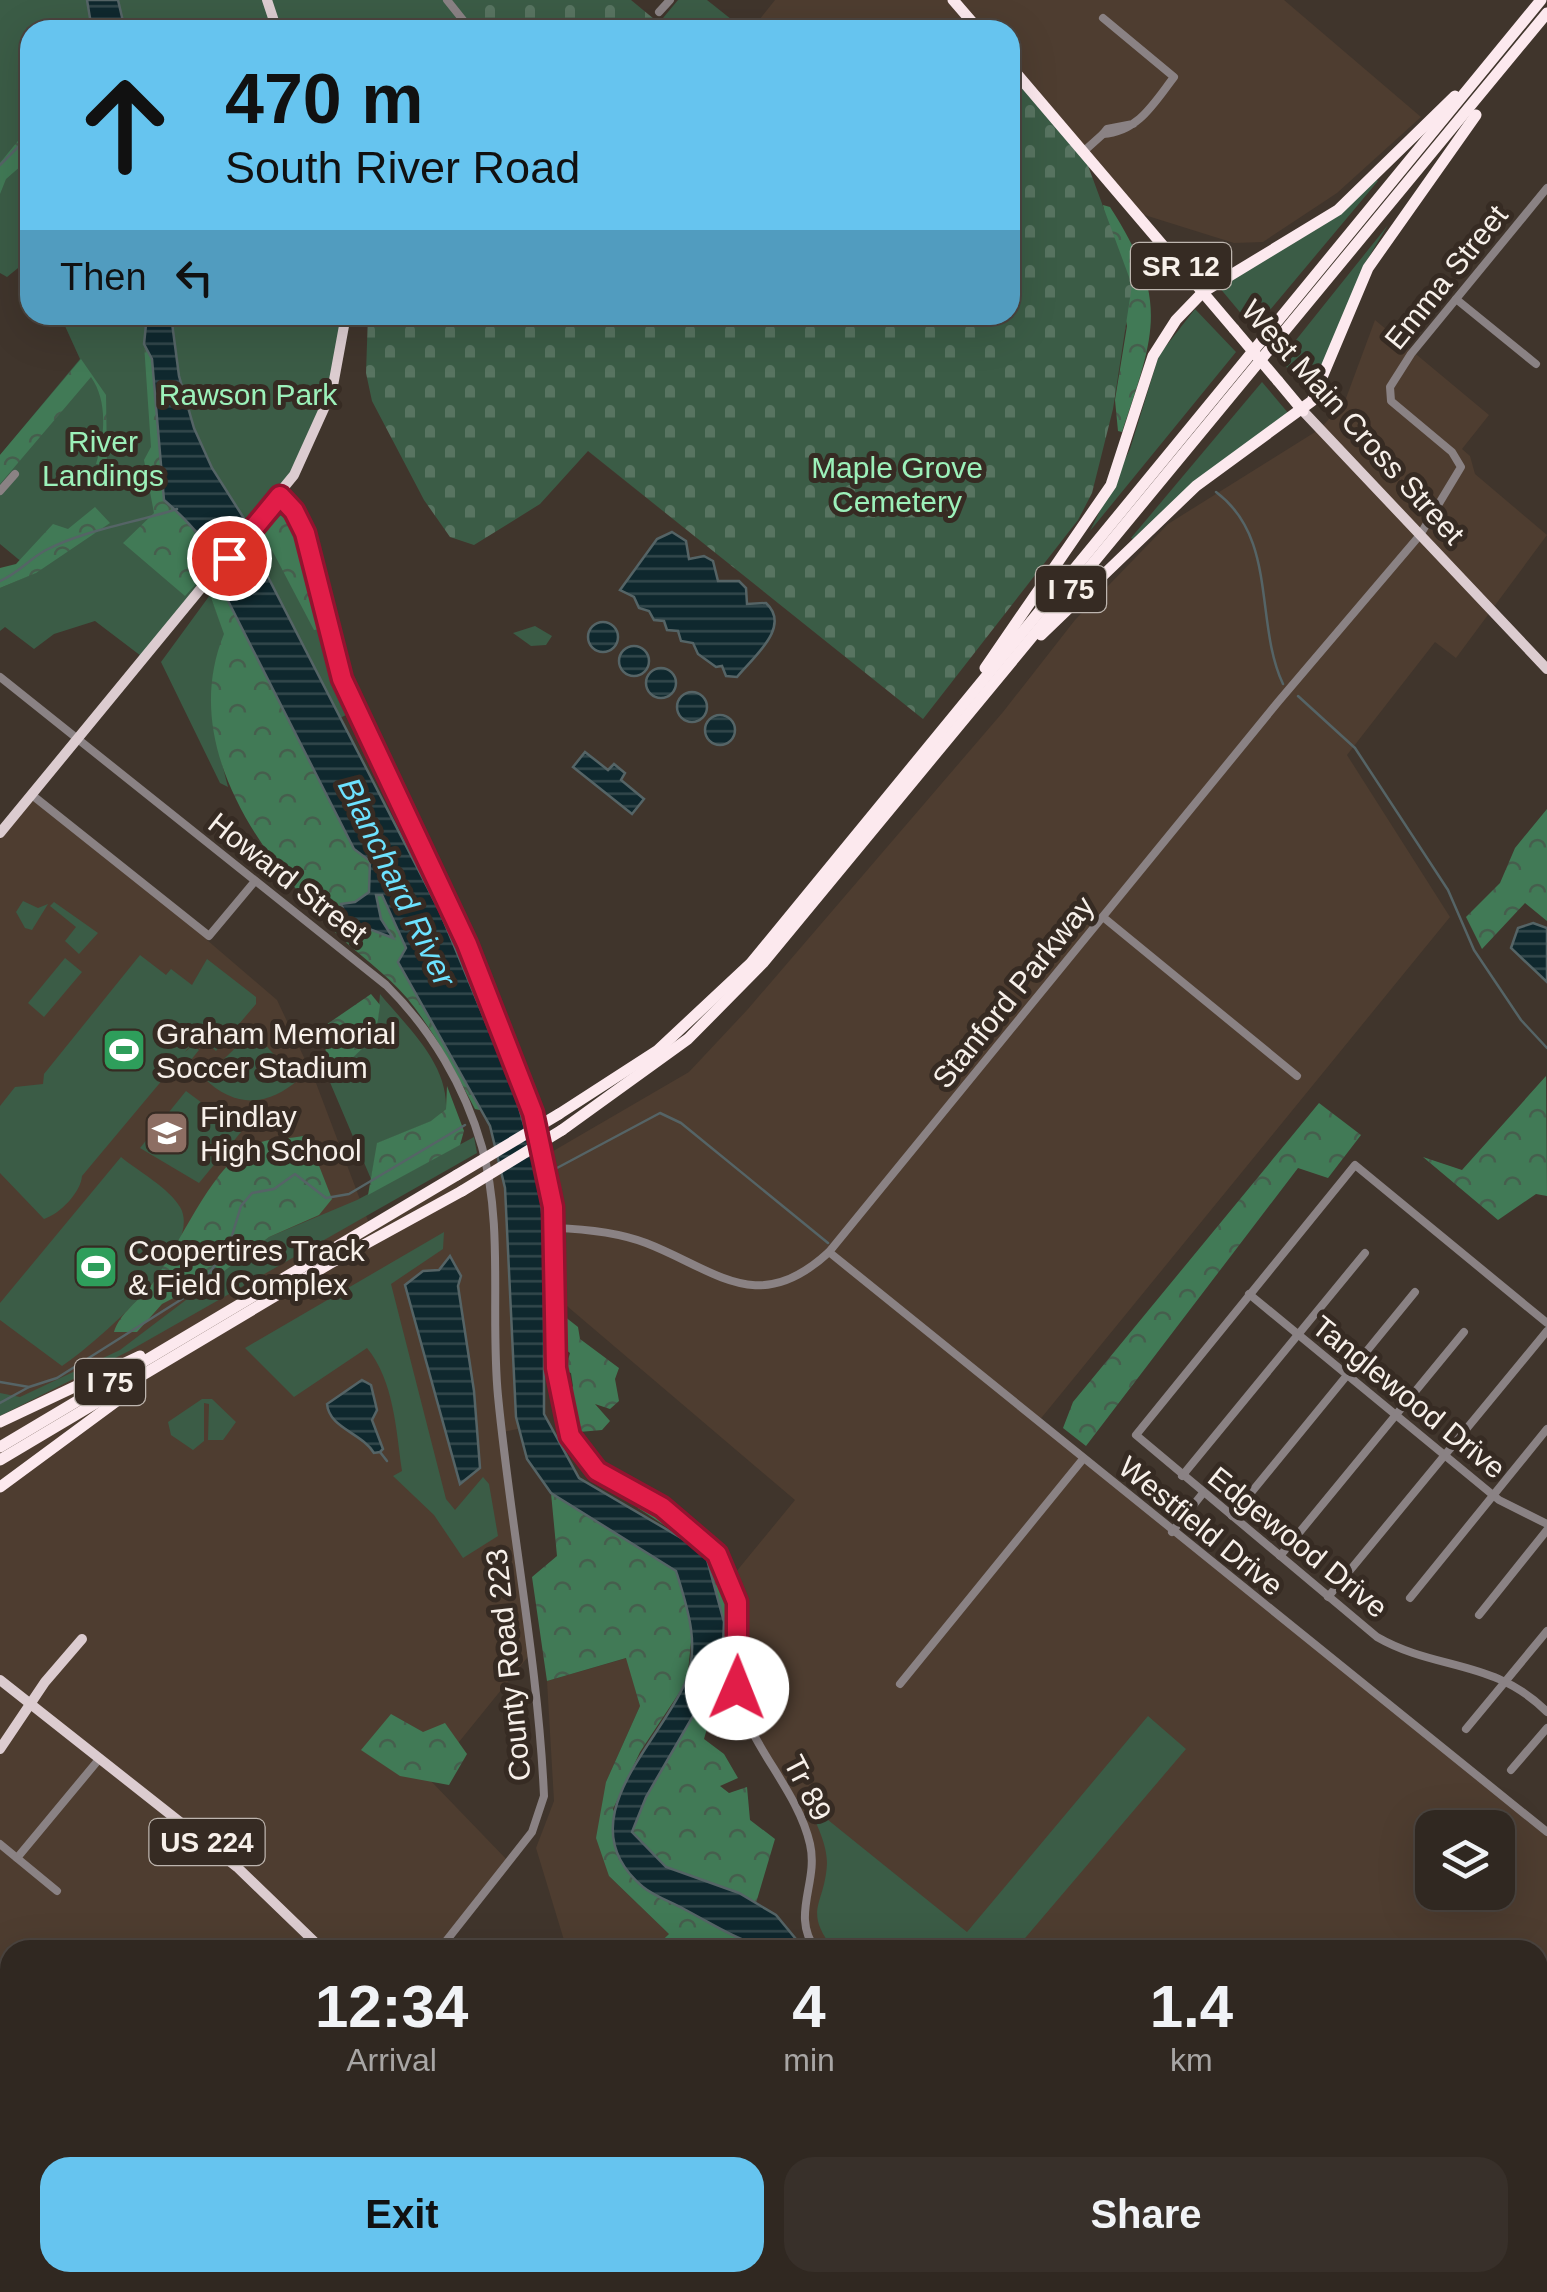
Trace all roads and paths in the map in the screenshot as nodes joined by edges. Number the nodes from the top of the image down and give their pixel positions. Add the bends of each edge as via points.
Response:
1 (447, 0) edge
2 (670, 0) edge
3 (953, 0) edge
4 (1541, 0) edge
5 (659, 12) dead end
6 (1547, 13) edge
7 (1103, 18) dead end
8 (463, 20) edge
9 (970, 20) edge
10 (1523, 22) junction
11 (1020, 78) edge
12 (1482, 97) junction
13 (1084, 152) junction
14 (1547, 188) edge
15 (1203, 292) junction
16 (1456, 299) junction
17 (344, 325) edge
18 (1536, 364) dead end
19 (1303, 411) junction
20 (14, 474) dead end
21 (0, 491) edge
22 (280, 496) junction
23 (1420, 536) junction
24 (1547, 669) edge
25 (0, 678) edge
26 (977, 703) junction
27 (958, 710) junction
28 (78, 740) junction
29 (32, 795) junction
30 (0, 834) edge
31 (255, 882) junction
32 (1103, 917) junction
33 (1297, 1076) dead end
34 (555, 1228) junction
35 (829, 1252) junction
36 (1365, 1253) dead end
37 (1415, 1292) dead end
38 (1248, 1294) junction
39 (219, 1317) junction
40 (1547, 1323) edge
41 (1547, 1331) edge
42 (1464, 1332) dead end
43 (1298, 1335) junction
44 (495, 1342) joint
45 (193, 1344) junction
46 (1346, 1375) junction
47 (1396, 1416) junction
48 (0, 1422) edge
49 (1547, 1430) edge
50 (0, 1447) edge
51 (1444, 1456) junction
52 (1082, 1459) junction
53 (0, 1460) edge
54 (1182, 1476) junction
55 (0, 1487) edge
56 (1203, 1493) junction
57 (1493, 1496) junction
58 (1232, 1516) junction
59 (1547, 1527) edge
60 (1172, 1532) junction
61 (1280, 1556) junction
62 (1328, 1597) junction
63 (1410, 1598) dead end
64 (1478, 1616) dead end
65 (1547, 1631) edge
66 (82, 1639) dead end
67 (0, 1680) edge
68 (1506, 1680) junction
69 (900, 1684) dead end
70 (31, 1704) junction
71 (1547, 1712) edge
72 (1547, 1728) edge
73 (1466, 1729) dead end
74 (0, 1749) edge
75 (100, 1758) junction
76 (1511, 1770) dead end
77 (1547, 1832) edge
78 (0, 1844) edge
79 (17, 1858) junction
80 (56, 1891) dead end
81 (313, 1940) edge
82 (447, 1940) edge
83 (811, 1940) edge

1 - 8 street
2 - 5 street
3 - 9 highway
4 - 10 highway, I 75
6 - 12 highway, I 75
7 - 13 street via 1174,77 1132,124 1107,128
10 - 15 highway via 1338,210
10 - 27 highway, I 75
11 - 13 highway, West Main Cross Street / SR 12
12 - 19 highway via 1368,268 1326,376
12 - 26 highway, I 75
13 - 15 highway, West Main Cross Street / SR 12
14 - 16 street, Emma Street
15 - 19 highway, West Main Cross Street / SR 12, bridge
15 - 27 highway via 1154,356 1105,496
16 - 18 street
16 - 23 street, Emma Street via 1390,387 1391,401 1461,467
17 - 22 main road via 326,410
19 - 23 main road, West Main Cross Street / SR 12
19 - 26 highway via 1169,509
20 - 21 street
22 - 28 main road
22 - 34 street, Tr 89 via 305,533 342,679 467,944 527,1094
23 - 24 main road, West Main Cross Street / SR 12
23 - 32 street, Stanford Parkway
25 - 28 street, Howard Street
26 - 45 highway, I 75, bridge via 720,1009 669,1054 462,1191
27 - 39 highway, I 75, bridge via 714,1002 648,1057
28 - 29 main road
28 - 31 street, Howard Street
29 - 30 main road
29 - 31 street via 209,936
31 - 44 street, Howard Street via 390,988 464,1097 490,1186
32 - 33 street
32 - 35 street, Stanford Parkway
34 - 35 street, Stanford Parkway via 642,1241 739,1284 788,1278
34 - 83 street, Tr 89 via 559,1392 575,1446 597,1471 697,1534 730,1578 737,1602 739,1699 809,1838 811,1877 802,1922
35 - 52 street, Westfield Drive
36 - 43 street
37 - 46 street
38 - 40 street via 1355,1165
38 - 43 street, Tanglewood Drive
38 - 54 street, Edgewood Drive via 1137,1437
39 - 48 highway
39 - 50 highway, I 75
41 - 51 street
42 - 47 street
43 - 46 street, Tanglewood Drive
43 - 54 street
44 - 82 street, County Road 223 via 544,1800 532,1832
45 - 53 highway, I 75
45 - 55 highway
46 - 47 street, Tanglewood Drive
46 - 58 street
47 - 51 street, Tanglewood Drive
47 - 61 street
49 - 57 street
51 - 57 street, Tanglewood Drive
51 - 62 street
52 - 60 street, Westfield Drive
52 - 69 street
54 - 56 street, Edgewood Drive
56 - 58 street, Edgewood Drive
56 - 60 street
57 - 59 street, Tanglewood Drive
57 - 63 street
58 - 61 street, Edgewood Drive
59 - 64 street
60 - 77 street, Westfield Drive
61 - 62 street, Edgewood Drive
62 - 68 street, Edgewood Drive via 1399,1648
65 - 68 street
66 - 70 main road
67 - 70 main road, US 224
68 - 71 street, Edgewood Drive
68 - 73 street
70 - 74 main road
70 - 75 main road, US 224
72 - 76 street
75 - 79 street
75 - 81 main road, US 224 via 236,1867
78 - 79 street
79 - 80 street

